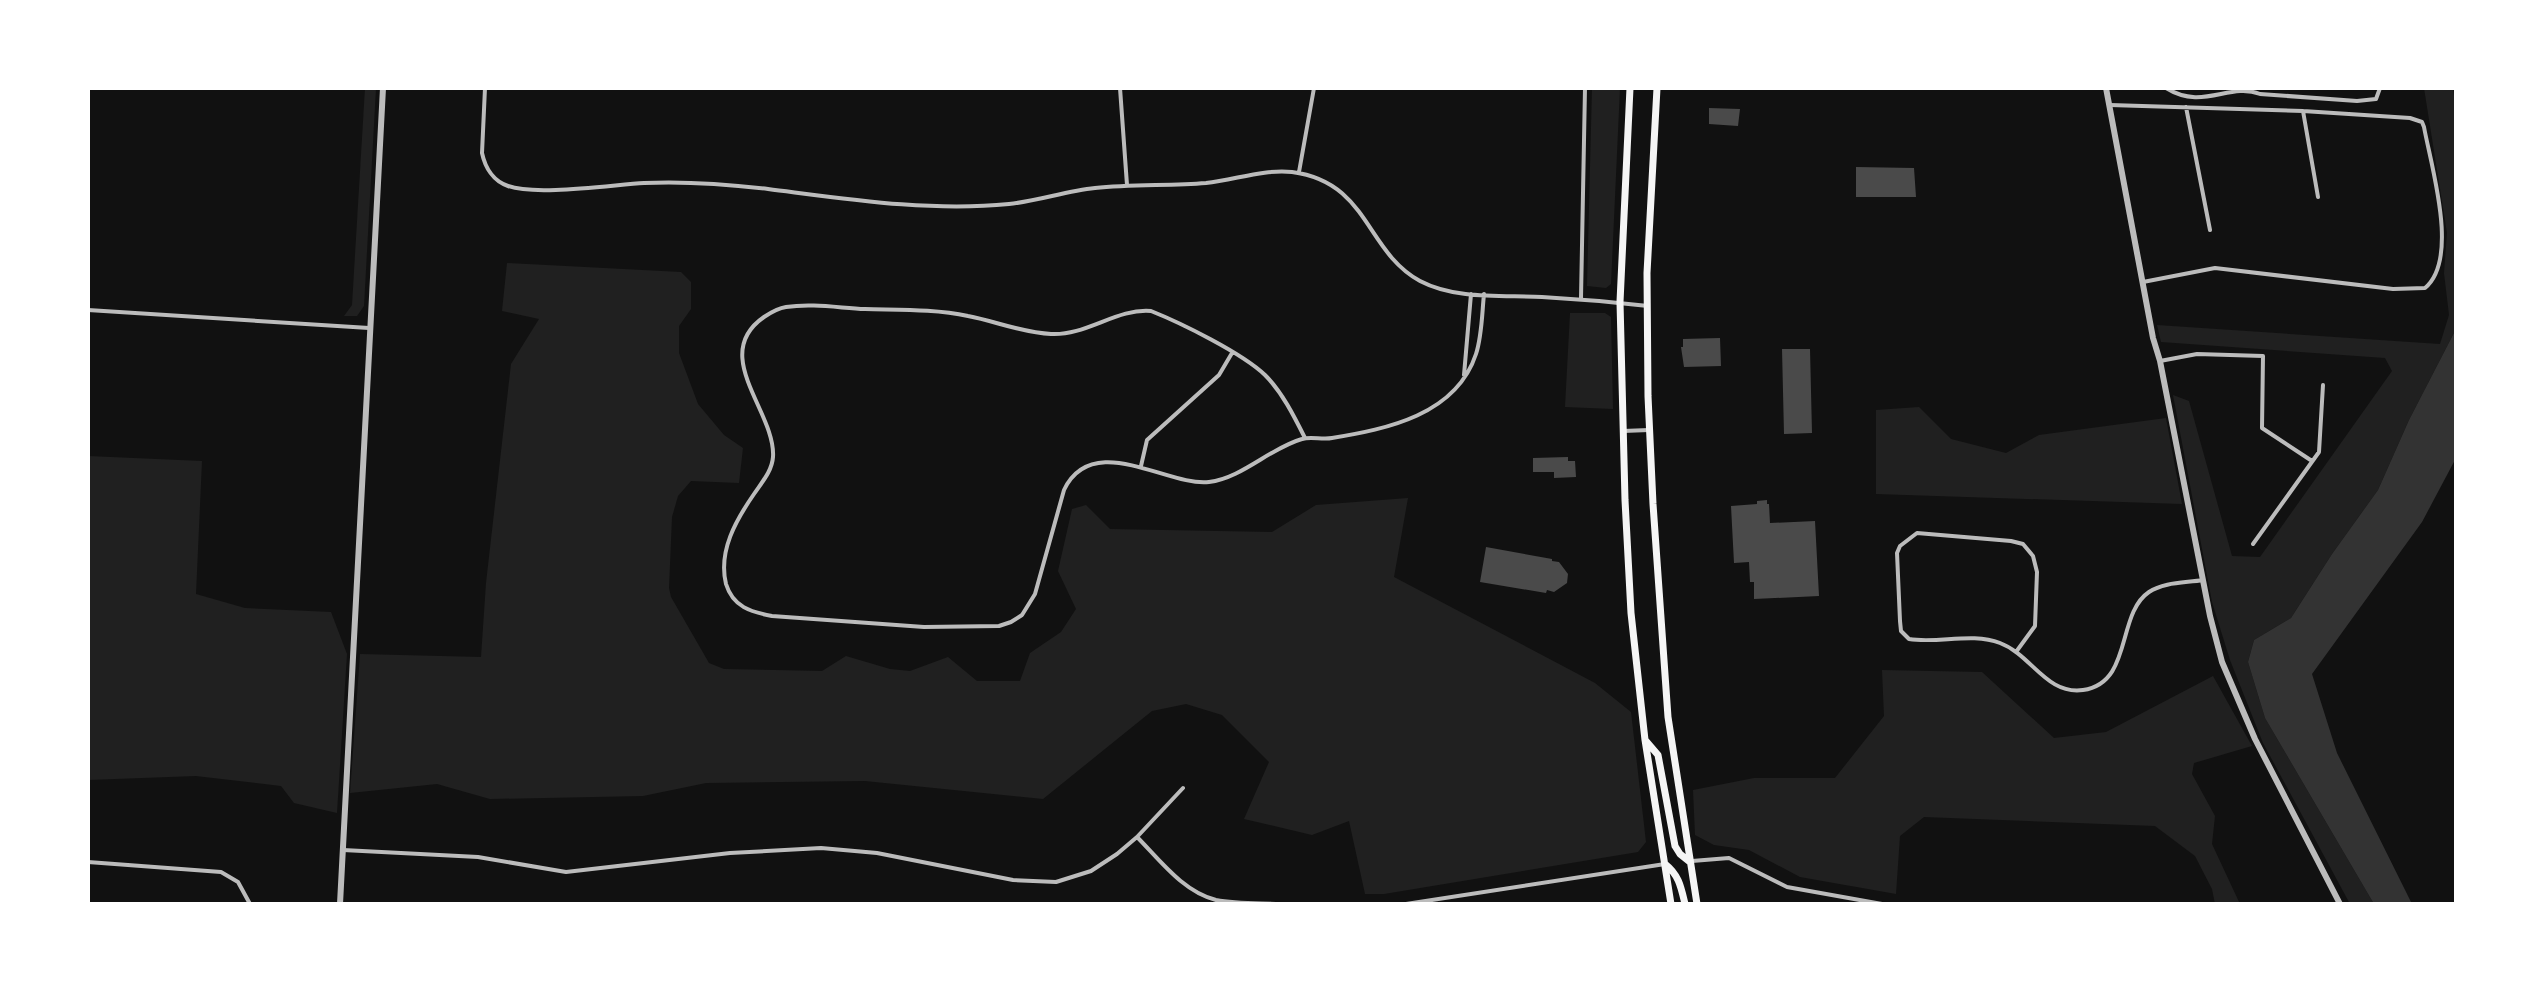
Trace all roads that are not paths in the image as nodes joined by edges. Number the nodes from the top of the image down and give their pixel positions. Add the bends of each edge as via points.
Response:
1 (383, 88) edge
2 (485, 88) edge
3 (1120, 88) edge
4 (1314, 88) edge
5 (1585, 88) edge
6 (1630, 88) edge
7 (1657, 88) edge
8 (2106, 88) edge
9 (2166, 88) edge
10 (2380, 88) edge
11 (2239, 89) edge
12 (2109, 105) junction
13 (2185, 106) junction
14 (2303, 111) junction
15 (1299, 173) junction
16 (1127, 185) junction
17 (2318, 197) dead end
18 (2210, 230) dead end
19 (2143, 282) junction
20 (1471, 294) junction
21 (1484, 294) junction
22 (1581, 299) junction
23 (1620, 302) junction
24 (1648, 306) junction
25 (88, 310) edge
26 (369, 328) junction
27 (1233, 352) junction
28 (2160, 361) junction
29 (1464, 375) junction
30 (2323, 385) dead end
31 (1650, 430) junction
32 (1623, 431) junction
33 (1305, 438) junction
34 (2312, 461) junction
35 (1141, 466) junction
36 (2253, 544) dead end
37 (2203, 580) junction
38 (2016, 652) junction
39 (1645, 740) junction
40 (1183, 788) dead end
41 (1137, 837) junction
42 (343, 850) junction
43 (88, 862) edge
44 (1690, 862) junction
45 (1665, 864) junction
46 (250, 904) edge
47 (340, 904) edge
48 (1280, 904) edge
49 (1406, 904) edge
50 (1671, 904) edge
51 (1685, 904) edge
52 (1697, 904) edge
53 (1882, 904) edge
54 (2340, 904) edge

1 - 26 street
2 - 16 street via 484,162 500,182 523,189 706,183 840,200 987,206
3 - 16 street
4 - 15 street
5 - 22 street
6 - 23 highway
7 - 24 highway
8 - 12 street
9 - 11 street via 2206,98
10 - 11 street via 2370,101
12 - 13 street
12 - 19 street
13 - 14 street
13 - 18 street
14 - 17 street
14 - 19 street via 2422,122 2441,222 2438,274 2425,288 2393,289 2215,268
15 - 16 street
15 - 20 street via 1346,196 1408,273 1434,287
19 - 28 street
20 - 21 street
20 - 29 street
21 - 22 street
21 - 29 street via 1476,354
22 - 23 street
23 - 24 street
23 - 32 highway
24 - 31 highway
25 - 26 street
26 - 42 street
27 - 33 street via 1272,383
27 - 35 street via 1219,375 1147,440
27 - 35 street via 1144,310 1054,335 938,311 788,307 764,317 748,338 744,373 771,438 773,460 731,534 725,581 741,606 772,616 924,627 999,626 1022,615 1035,594 1069,479 1098,465
28 - 34 street via 2197,354 2263,356 2262,428
28 - 37 street
29 - 33 street via 1445,400 1415,417 1329,439
30 - 34 street via 2319,452
31 - 32 street
31 - 44 highway via 1661,645
32 - 39 highway via 1631,613
33 - 35 street via 1214,481 1191,481
34 - 36 street
37 - 38 street via 2147,593 2133,614 2117,663 2093,687 2057,687
37 - 54 street via 2219,650 2246,721
38 - 38 street via 1990,640 1909,639 1900,621 1900,546 1917,533 2023,544 2036,563 2035,626
39 - 44 highway via 1658,755 1675,846
39 - 45 highway
40 - 41 street
41 - 42 street via 1091,871 1038,883 821,848 566,872 478,857
41 - 48 street via 1202,895
42 - 47 street
43 - 46 street via 212,869 238,882
44 - 52 highway
44 - 53 street via 1729,858 1787,887
45 - 49 street
45 - 50 highway
45 - 51 highway via 1680,881

